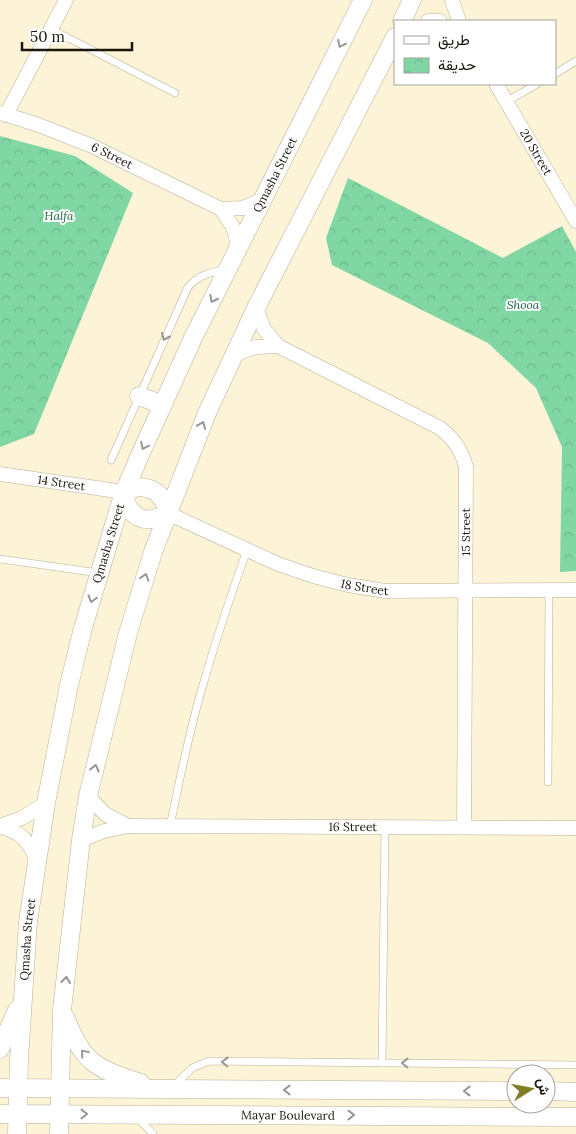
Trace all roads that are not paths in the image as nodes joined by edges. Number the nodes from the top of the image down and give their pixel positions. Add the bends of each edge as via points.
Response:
1 (66, 0) edge
2 (412, 0) edge
3 (452, 0) edge
4 (357, 3) edge
5 (402, 20) edge
6 (460, 20) edge
7 (51, 29) junction
8 (394, 39) edge
9 (576, 61) edge
10 (556, 73) edge
11 (497, 85) edge
12 (535, 85) edge
13 (175, 93) dead end
14 (506, 102) junction
15 (3, 114) edge
16 (264, 199) junction
17 (221, 209) junction
18 (574, 214) edge
19 (239, 248) junction
20 (228, 269) junction
21 (256, 308) junction
22 (278, 346) junction
23 (235, 354) junction
24 (139, 396) junction
25 (162, 405) junction
26 (111, 460) dead end
27 (0, 474) edge
28 (124, 492) junction
29 (167, 513) junction
30 (247, 550) junction
31 (0, 559) edge
32 (99, 573) junction
33 (466, 590) junction
34 (549, 590) junction
35 (576, 590) edge
36 (548, 782) dead end
37 (88, 796) junction
38 (46, 803) junction
39 (128, 826) junction
40 (170, 826) junction
41 (0, 827) edge
42 (385, 827) junction
43 (464, 827) junction
44 (576, 828) edge
45 (81, 840) junction
46 (37, 862) junction
47 (24, 993) junction
48 (62, 1010) junction
49 (0, 1049) edge
50 (382, 1063) junction
51 (576, 1065) edge
52 (0, 1088) edge
53 (18, 1088) junction
54 (60, 1088) junction
55 (165, 1089) junction
56 (506, 1091) edge
57 (556, 1091) edge
58 (576, 1092) edge
59 (8, 1114) edge
60 (60, 1114) junction
61 (134, 1114) junction
62 (576, 1117) edge
63 (17, 1134) edge
64 (59, 1134) edge
65 (153, 1134) edge

1 - 7 street
2 - 5 street
3 - 6 street
4 -> 16 street, Qmasha Street
7 - 13 lane
7 - 15 street
8 - 21 street
9 - 10 lane
11 - 14 street, 20 Street
12 - 14 lane
14 - 18 street, 20 Street
15 - 17 street, 6 Street via 92,146
16 - 17 street via 243,208
16 - 19 street, Qmasha Street
17 - 19 street via 233,227
19 - 20 street, Qmasha Street
20 -> 24 lane via 204,274 188,287
20 -> 25 street, Qmasha Street
21 - 22 street, 15 Street via 264,330
21 - 23 street
22 - 23 street via 256,347
22 - 33 street, 15 Street via 440,428 452,438 462,451 466,467
29 -> 23 street via 207,413
24 - 25 street
24 - 26 lane
25 -> 28 street, Qmasha Street
27 - 28 street, 14 Street
28 - 29 street via 138,487 152,489 163,499
28 - 29 street via 130,511 142,519 156,519
28 - 32 street, Qmasha Street
29 - 30 street, 18 Street
37 -> 29 street via 128,633
30 - 33 street, 18 Street via 278,564 348,585 385,591
30 - 40 lane via 202,686
31 - 32 lane
32 -> 38 street, Qmasha Street via 69,685
33 - 34 street, 18 Street
33 - 43 street, 15 Street
34 - 35 street, 18 Street
34 - 36 lane
37 - 39 street, 16 Street via 106,814
37 - 45 street
38 - 41 street
38 - 46 street, Qmasha Street
39 - 40 street, 16 Street
39 - 45 street, 16 Street
40 - 42 street, 16 Street
41 - 46 street via 23,836
42 - 43 street, 16 Street
42 - 50 lane
43 - 44 street, 16 Street
48 -> 45 street
46 - 47 street, Qmasha Street via 28,922
47 - 49 street
47 - 53 street, Qmasha Street
48 - 54 street
55 -> 48 street via 110,1072 91,1061 81,1051
51 -> 50 lane
50 -> 55 lane via 209,1061 192,1068
52 - 53 street, Mayar Boulevard
53 - 54 street, Mayar Boulevard
53 - 59 street, Qmasha Street
54 - 55 street, Mayar Boulevard
54 - 60 street
56 -> 55 street, Mayar Boulevard
57 - 58 street
59 - 60 street, Mayar Boulevard
59 - 63 street, Qmasha Street
60 -> 61 street, Mayar Boulevard
60 - 64 street
61 -> 62 street, Mayar Boulevard
61 - 65 lane

